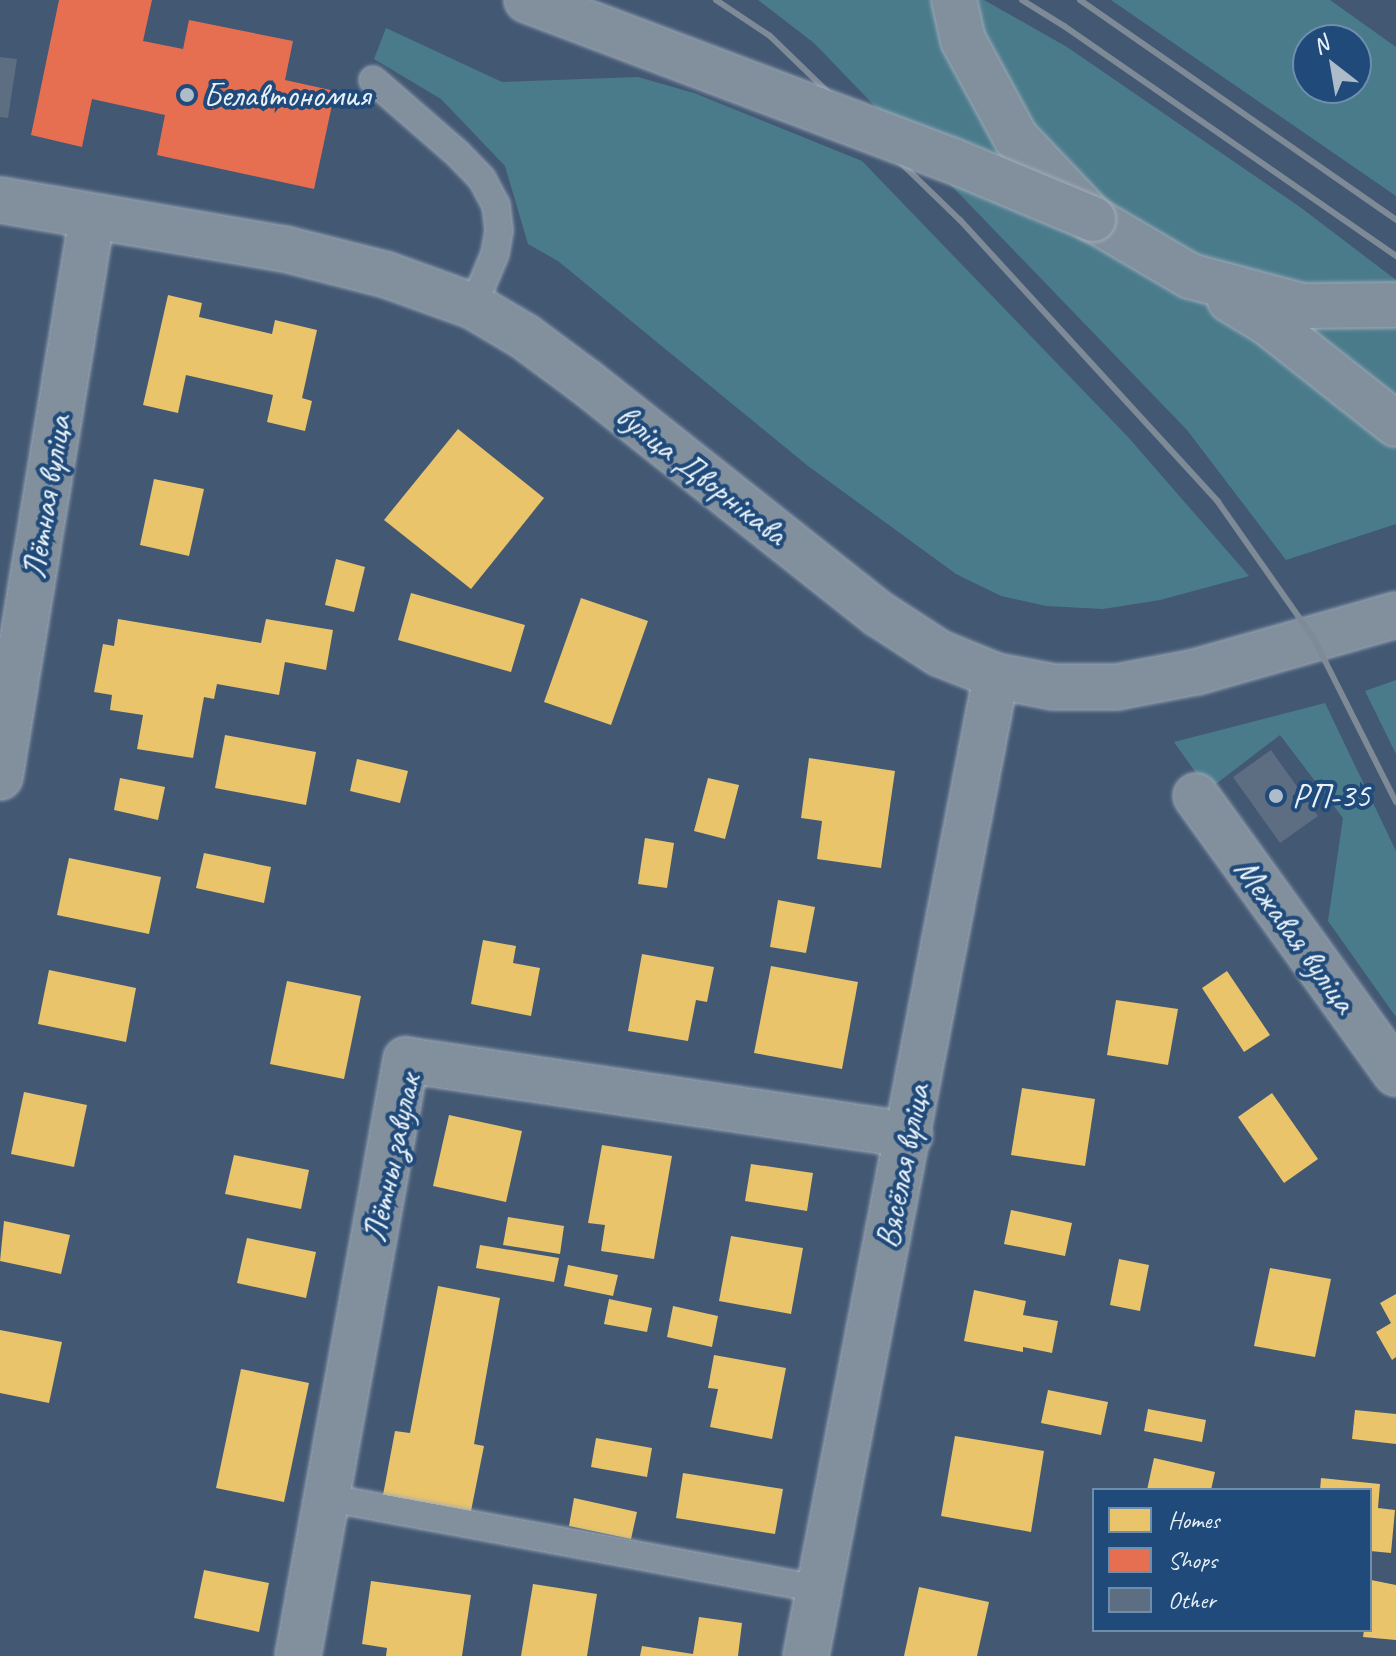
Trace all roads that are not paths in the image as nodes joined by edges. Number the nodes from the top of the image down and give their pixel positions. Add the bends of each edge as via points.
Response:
1 (527, 0) edge
2 (954, 0) edge
3 (373, 80) dead end
4 (0, 200) edge
5 (92, 217) junction
6 (1093, 219) junction
7 (1190, 276) junction
8 (1396, 305) edge
9 (473, 306) junction
10 (1396, 424) edge
11 (1396, 615) edge
12 (996, 676) junction
13 (0, 777) edge
14 (1196, 796) dead end
15 (1396, 1073) edge
16 (909, 1135) junction
17 (324, 1497) junction
18 (819, 1589) junction
19 (298, 1656) edge
20 (806, 1656) edge

1 - 6 main road, bridge
2 - 6 main road via 963,40 1016,138
3 - 9 lane via 457,153 482,179 496,205 495,254
4 - 5 main road, вуліца Дворнікава
5 - 9 main road, вуліца Дворнікава via 285,249 387,275
5 - 13 main road, Лётная вуліца
6 - 7 main road
7 - 8 main road via 1302,306
7 - 10 main road via 1268,323
9 - 12 main road, вуліца Дворнікава via 586,382 879,614 939,653
11 - 12 main road, вуліца Дворнікава via 1196,672 1117,687 1053,687
12 - 16 main road, Вясёлая вуліца
14 - 15 main road, Межавая вуліца
16 - 17 main road, Лётны завулак via 406,1060
16 - 18 main road, Вясёлая вуліца
17 - 18 lane
17 - 19 main road, Лётны завулак
18 - 20 main road, Вясёлая вуліца

